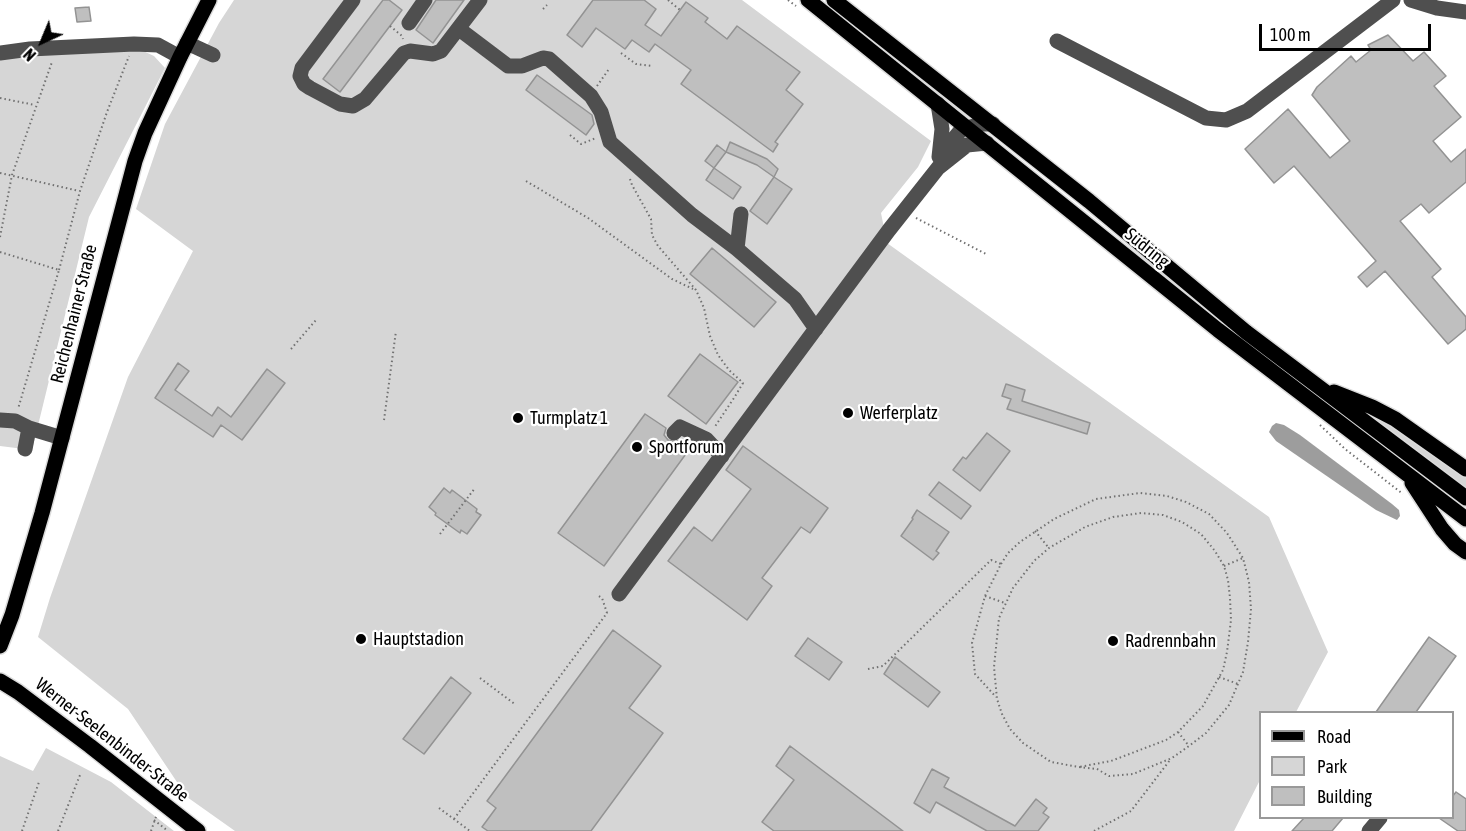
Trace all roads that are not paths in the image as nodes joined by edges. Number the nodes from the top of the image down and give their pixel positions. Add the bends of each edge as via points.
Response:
1 (209, 0) edge
2 (353, 0) edge
3 (425, 0) edge
4 (480, 0) edge
5 (808, 0) edge
6 (834, 0) edge
7 (1393, 0) edge
8 (1411, 0) edge
9 (1466, 12) edge
10 (410, 23) dead end
11 (459, 29) junction
12 (1057, 41) dead end
13 (184, 50) junction
14 (0, 53) edge
15 (213, 55) dead end
16 (938, 104) junction
17 (993, 124) junction
18 (967, 128) junction
19 (987, 143) junction
20 (938, 168) junction
21 (741, 214) dead end
22 (737, 249) junction
23 (816, 328) junction
24 (1316, 384) junction
25 (7, 421) edge
26 (29, 428) junction
27 (674, 433) dead end
28 (62, 438) junction
29 (24, 449) dead end
30 (722, 456) junction
31 (1466, 469) edge
32 (1405, 473) junction
33 (1466, 498) edge
34 (1466, 519) edge
35 (1466, 552) edge
36 (619, 594) dead end
37 (0, 646) edge
38 (0, 681) edge
39 (1379, 819) edge
40 (198, 831) edge
41 (1369, 831) edge

1 - 13 main road, Reichenhainer Straße
2 - 11 street via 300,76 304,84 340,104 353,106 365,99 399,56 410,51 436,53 445,48
3 - 10 street
4 - 11 street
5 - 16 main road, Südring
6 - 17 main road, Südring
7 - 12 street via 1247,111 1218,121
8 - 9 street
11 - 22 street via 508,66 549,59 591,96 601,112 610,142
13 - 14 street via 134,44
13 - 15 street
13 - 28 main road, Reichenhainer Straße via 135,161 123,198
16 - 18 main road, Südring
16 - 20 street via 942,129
17 - 18 street
17 - 24 main road, Südring via 1179,278
18 - 19 main road, Südring
18 - 20 street via 955,135
19 - 20 street via 967,145
19 - 32 main road, Südring via 1218,330
20 - 23 street via 908,214
21 - 22 street
22 - 23 street via 795,299
23 - 30 street
24 - 31 main road via 1395,419
24 - 33 main road, Südring
25 - 26 street
26 - 28 street
26 - 29 street
27 - 30 street via 680,427 706,439
28 - 37 main road, Reichenhainer Straße
30 - 36 street
32 - 34 main road, Südring
32 - 35 main road via 1442,529
38 - 40 main road, Werner-Seelenbinder-Straße
39 - 41 street

